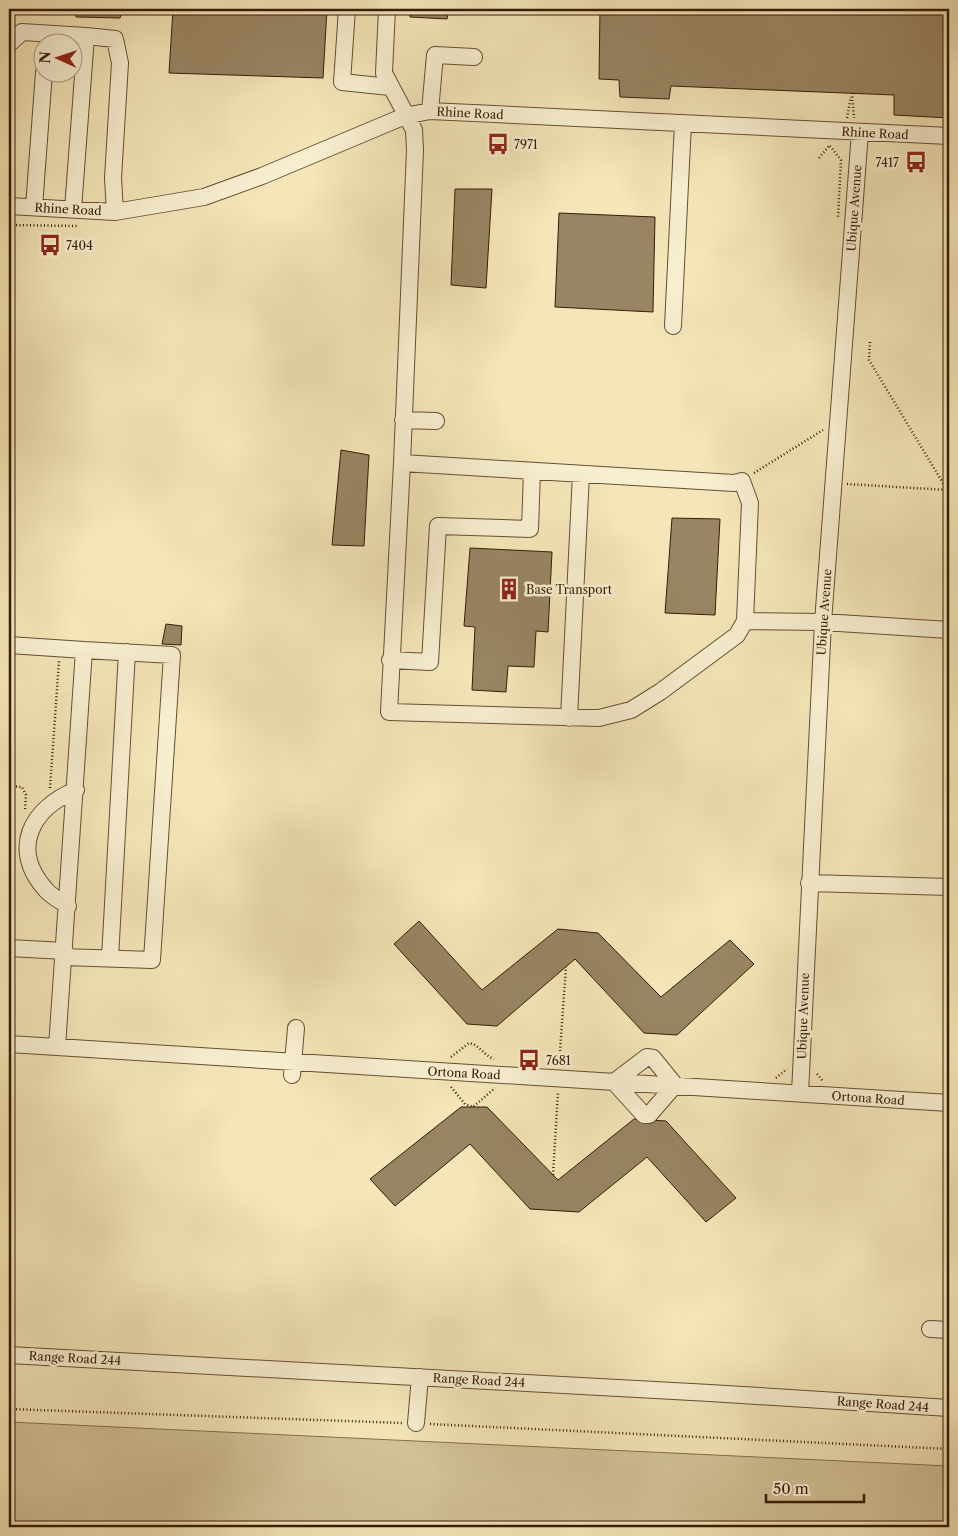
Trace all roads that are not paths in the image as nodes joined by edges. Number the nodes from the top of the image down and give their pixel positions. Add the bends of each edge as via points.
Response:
1 (347, 9) edge
2 (387, 9) edge
3 (32, 34) edge
4 (82, 36) edge
5 (86, 36) junction
6 (9, 44) edge
7 (474, 57) dead end
8 (43, 82) edge
9 (390, 87) junction
10 (430, 110) junction
11 (405, 116) junction
12 (683, 123) junction
13 (949, 136) edge
14 (859, 139) junction
15 (9, 206) edge
16 (34, 207) junction
17 (73, 209) junction
18 (116, 212) junction
19 (673, 326) dead end
20 (403, 420) junction
21 (436, 421) dead end
22 (402, 463) junction
23 (532, 471) junction
24 (581, 474) junction
25 (745, 621) junction
26 (823, 622) junction
27 (949, 630) edge
28 (9, 646) edge
29 (84, 650) junction
30 (127, 652) junction
31 (390, 660) junction
32 (569, 718) junction
33 (76, 790) junction
34 (809, 883) junction
35 (949, 887) edge
36 (68, 906) junction
37 (9, 948) edge
38 (65, 954) junction
39 (110, 958) junction
40 (296, 1028) dead end
41 (9, 1044) edge
42 (57, 1047) junction
43 (293, 1069) junction
44 (614, 1082) junction
45 (675, 1085) junction
46 (800, 1093) junction
47 (949, 1103) edge
48 (930, 1329) dead end
49 (949, 1330) edge
50 (9, 1354) edge
51 (420, 1377) junction
52 (949, 1408) edge
53 (416, 1423) road end

1 - 9 street via 342,82
2 - 9 street via 384,74
3 - 6 street via 22,32
4 - 5 street
5 - 17 street
5 - 18 street via 115,39 120,63 113,178
7 - 10 street via 435,55
8 - 16 street
9 - 11 street
10 - 11 street, Rhine Road
10 - 12 street, Rhine Road
11 - 18 street, Rhine Road via 204,197
11 - 20 street via 414,130 415,150
12 - 14 street, Rhine Road
12 - 19 street
13 - 14 street, Rhine Road
14 - 26 street, Ubique Avenue
15 - 16 street, Rhine Road
16 - 17 street, Rhine Road
17 - 18 street, Rhine Road
20 - 21 street
20 - 22 street
22 - 23 street
22 - 31 street
23 - 24 street
23 - 31 street via 530,529 438,526 430,662
24 - 25 street via 742,481 750,503
24 - 32 street
25 - 26 street
25 - 32 street via 737,635 631,710 599,718
26 - 27 street
26 - 34 street, Ubique Avenue
28 - 29 street
29 - 30 street
29 - 33 street
30 - 39 street
30 - 39 street via 172,655 152,960
31 - 32 street via 388,712
33 - 36 street
33 - 36 street via 57,798 29,829 27,858 46,891
34 - 35 street
34 - 46 street, Ubique Avenue
36 - 38 street
37 - 38 street
38 - 39 street
38 - 42 street
40 - 43 street
41 - 42 street, Ortona Road
42 - 43 street, Ortona Road
43 - 44 street, Ortona Road
44 - 45 street, Ortona Road
44 - 45 street via 647,1057 653,1058
44 - 45 street via 644,1114 649,1115
45 - 46 street, Ortona Road
46 - 47 street, Ortona Road
48 - 49 street
50 - 51 street, Range Road 244
51 - 52 street, Range Road 244
51 - 53 street

